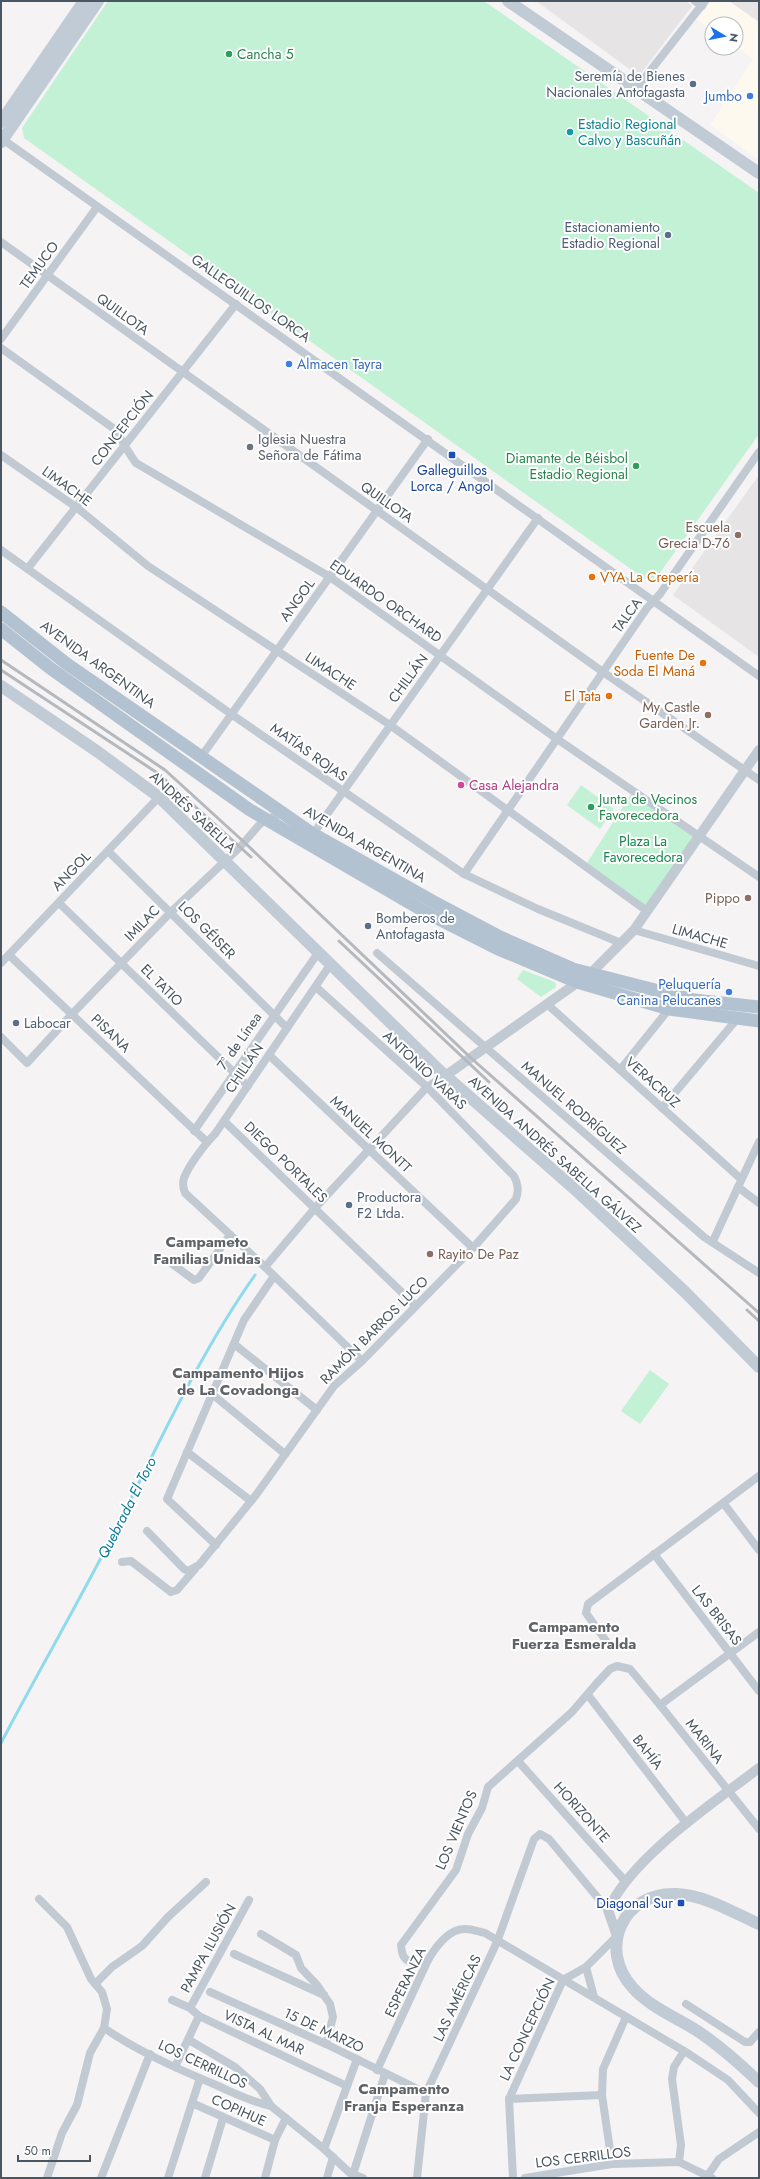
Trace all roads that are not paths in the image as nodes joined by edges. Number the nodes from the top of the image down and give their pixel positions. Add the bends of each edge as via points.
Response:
1 (84, 1) edge
2 (98, 1) edge
3 (508, 1) edge
4 (695, 1) edge
5 (704, 4) edge
6 (636, 89) junction
7 (1, 122) edge
8 (2, 140) edge
9 (759, 173) edge
10 (97, 207) junction
11 (1, 242) edge
12 (47, 275) junction
13 (236, 304) junction
14 (1, 339) edge
15 (1, 348) edge
16 (182, 373) junction
17 (428, 439) junction
18 (124, 447) junction
19 (759, 452) edge
20 (1, 455) edge
21 (76, 507) junction
22 (377, 511) junction
23 (538, 518) junction
24 (1, 550) edge
25 (28, 568) junction
26 (330, 577) junction
27 (487, 589) junction
28 (654, 601) junction
29 (1, 612) edge
30 (1, 630) edge
31 (276, 652) junction
32 (441, 654) junction
33 (603, 672) junction
34 (759, 676) edge
35 (1, 686) edge
36 (231, 714) junction
37 (390, 725) junction
38 (557, 739) junction
39 (759, 750) edge
40 (201, 757) junction
41 (744, 771) junction
42 (759, 780) edge
43 (343, 791) junction
44 (159, 797) junction
45 (508, 810) junction
46 (283, 814) junction
47 (266, 819) junction
48 (313, 834) junction
49 (699, 837) junction
50 (108, 851) junction
51 (224, 862) junction
52 (464, 874) junction
53 (759, 877) edge
54 (59, 903) junction
55 (171, 912) junction
56 (646, 912) junction
57 (634, 930) junction
58 (621, 943) junction
59 (318, 953) junction
60 (377, 953) dead end
61 (9, 955) junction
62 (1, 963) edge
63 (121, 963) junction
64 (330, 965) junction
65 (759, 966) edge
66 (591, 973) junction
67 (577, 982) junction
68 (316, 987) junction
69 (547, 1004) junction
70 (759, 1007) edge
71 (669, 1009) junction
72 (72, 1014) junction
73 (273, 1015) junction
74 (738, 1019) junction
75 (759, 1021) edge
76 (287, 1028) junction
77 (1, 1037) edge
78 (486, 1047) junction
79 (269, 1055) junction
80 (620, 1070) junction
81 (233, 1073) junction
82 (445, 1076) junction
83 (248, 1086) junction
84 (427, 1088) junction
85 (662, 1108) junction
86 (224, 1121) junction
87 (194, 1131) junction
88 (207, 1142) junction
89 (759, 1142) edge
90 (369, 1150) junction
91 (514, 1176) joint
92 (740, 1183) junction
93 (759, 1203) edge
94 (315, 1208) junction
95 (230, 1235) junction
96 (712, 1241) junction
97 (473, 1248) junction
98 (167, 1260) dead end
99 (265, 1267) junction
100 (759, 1273) edge
101 (274, 1276) junction
102 (416, 1306) junction
103 (234, 1344) junction
104 (362, 1361) junction
105 (759, 1367) edge
106 (212, 1394) junction
107 (317, 1410) junction
108 (187, 1452) junction
109 (285, 1454) junction
110 (759, 1476) edge
111 (251, 1501) junction
112 (724, 1504) junction
113 (147, 1531) dead end
114 (216, 1545) junction
115 (759, 1550) edge
116 (654, 1554) junction
117 (122, 1562) dead end
118 (195, 1568) junction
119 (759, 1632) edge
120 (609, 1645) dead end
121 (730, 1654) junction
122 (630, 1670) joint
123 (759, 1692) edge
124 (588, 1695) junction
125 (660, 1705) junction
126 (518, 1761) junction
127 (759, 1768) edge
128 (728, 1792) junction
129 (687, 1824) junction
130 (759, 1829) edge
131 (625, 1881) junction
132 (206, 1882) dead end
133 (39, 1899) dead end
134 (249, 1900) dead end
135 (608, 1910) junction
136 (759, 1924) edge
137 (261, 1934) dead end
138 (617, 1936) junction
139 (497, 1942) junction
140 (234, 1954) dead end
141 (428, 1960) junction
142 (586, 1967) junction
143 (563, 1980) junction
144 (95, 1984) junction
145 (210, 1992) dead end
146 (324, 1995) junction
147 (594, 1997) junction
148 (172, 2000) dead end
149 (686, 2004) dead end
150 (190, 2008) junction
151 (199, 2016) junction
152 (626, 2017) junction
153 (104, 2028) junction
154 (759, 2032) edge
155 (189, 2040) junction
156 (326, 2044) junction
157 (684, 2051) junction
158 (150, 2054) junction
159 (357, 2059) junction
160 (175, 2067) junction
161 (381, 2072) junction
162 (200, 2078) junction
163 (759, 2082) edge
164 (347, 2086) junction
165 (426, 2093) junction
166 (602, 2095) junction
167 (509, 2099) junction
168 (192, 2103) junction
169 (271, 2106) junction
170 (759, 2113) edge
171 (223, 2118) junction
172 (286, 2118) junction
173 (759, 2132) edge
174 (275, 2140) junction
175 (324, 2149) junction
176 (333, 2157) junction
177 (678, 2162) junction
178 (612, 2164) junction
179 (353, 2174) junction
180 (710, 2176) edge
181 (47, 2178) edge
182 (101, 2178) edge
183 (168, 2178) edge
184 (205, 2178) edge
185 (264, 2178) edge
186 (327, 2178) edge
187 (363, 2178) edge
188 (417, 2178) edge
189 (513, 2178) edge
190 (525, 2178) edge

1 - 7 main road
2 - 8 main road
3 - 6 main road
4 - 5 street
5 - 6 street
6 - 9 main road
8 - 10 street, GALLEGUILLOS LORCA
10 - 12 street, TEMUCO
10 - 13 street, GALLEGUILLOS LORCA
11 - 12 street, QUILLOTA
12 - 14 street, TEMUCO
12 - 16 street, QUILLOTA
13 - 16 street, CONCEPCIÓN
13 - 17 street, GALLEGUILLOS LORCA
15 - 18 street, EDUARDO ORCHARD via 113,428
16 - 18 street, CONCEPCIÓN
16 - 22 street, QUILLOTA
17 - 22 street, ANGOL
17 - 23 street, GALLEGUILLOS LORCA
18 - 21 street, CONCEPCIÓN
18 - 26 street, EDUARDO ORCHARD via 136,463
19 - 28 street, TALCA
20 - 21 street, LIMACHE
21 - 25 street, CONCEPCIÓN
21 - 31 street, LIMACHE via 148,566
22 - 26 street, ANGOL
22 - 27 street, QUILLOTA
23 - 27 street, CHILLÁN
23 - 28 street, GALLEGUILLOS LORCA
24 - 25 street, MATÍAS ROJAS
25 - 36 street, MATÍAS ROJAS
26 - 31 street, ANGOL
26 - 32 street, EDUARDO ORCHARD
27 - 32 street, CHILLÁN
27 - 33 street, QUILLOTA
28 - 33 street, TALCA
28 - 34 street, GALLEGUILLOS LORCA
29 - 40 main road, AVENIDA ARGENTINA via 67,664
30 - 47 main road, AVENIDA ARGENTINA via 206,780
31 - 36 street, ANGOL
31 - 37 street, LIMACHE
32 - 37 street, CHILLÁN
32 - 38 street, EDUARDO ORCHARD
33 - 38 street, TALCA
33 - 41 street, QUILLOTA
35 - 44 main road, ANDRÉS SABELLA
36 - 40 street, ANGOL
36 - 43 street, MATÍAS ROJAS
37 - 43 street, CHILLÁN
37 - 45 street, LIMACHE
38 - 45 street, TALCA
38 - 49 street, EDUARDO ORCHARD
39 - 41 street
40 - 46 main road, AVENIDA ARGENTINA
41 - 42 street, QUILLOTA
41 - 49 street
43 - 48 street, CHILLÁN
43 - 52 street, MATÍAS ROJAS
44 - 50 street, ANGOL
44 - 51 main road, ANDRÉS SABELLA
45 - 52 street, TALCA
45 - 56 street, LIMACHE
46 - 47 street, IMILAC
46 - 48 main road, AVENIDA ARGENTINA
47 - 51 street, IMILAC
47 - 67 main road, AVENIDA ARGENTINA via 427,913 496,948
48 - 66 main road, AVENIDA ARGENTINA via 500,937 573,969
49 - 53 street, EDUARDO ORCHARD
49 - 56 street
50 - 54 street, ANGOL
50 - 55 street, LOS GÉISER
51 - 55 street, IMILAC
51 - 59 main road, ANDRÉS SABELLA
52 - 58 street, MATÍAS ROJAS via 538,909
54 - 61 street, ANGOL
54 - 63 street, EL TATIO
55 - 63 street, IMILAC
55 - 73 street, LOS GÉISER
56 - 57 street
57 - 58 street
57 - 65 street, LIMACHE
58 - 66 street
59 - 64 main road, ANDRÉS SABELLA
59 - 73 street, 7º de Línea
60 - 78 street, MANUEL RODRÍGUEZ
61 - 62 street, ANGOL
61 - 72 street, PISANA
63 - 72 street, IMILAC
63 - 81 street, EL TATIO
64 - 68 street, CHILLÁN
64 - 82 main road, AVENIDA ANDRÉS SABELLA GÁLVEZ
66 - 67 street
66 - 70 main road, AVENIDA ARGENTINA via 694,1000
67 - 69 street
67 - 71 main road, AVENIDA ARGENTINA
68 - 76 street, CHILLÁN
68 - 84 street, ANTONIO VARAS
69 - 78 street
69 - 80 street, VERACRUZ
71 - 74 main road, AVENIDA ARGENTINA
71 - 80 street
72 - 77 street, IMILAC via 27,1063
72 - 87 street, PISANA
73 - 76 street, LOS GÉISER
73 - 81 street, 7º de Línea
74 - 75 main road, AVENIDA ARGENTINA
74 - 85 street
76 - 79 street, CHILLÁN
78 - 82 street
78 - 96 street, MANUEL RODRÍGUEZ via 704,1237
79 - 83 street, CHILLÁN
79 - 90 street, MANUEL MONTT
80 - 85 street, VERACRUZ
81 - 83 street, EL TATIO
81 - 87 street, 7º de Línea
82 - 84 street
82 - 105 main road, AVENIDA ANDRÉS SABELLA GÁLVEZ via 578,1192 685,1292
83 - 86 street, CHILLÁN
84 - 90 street
84 - 91 street, ANTONIO VARAS
85 - 92 street, VERACRUZ
86 - 88 street, CHILLÁN
86 - 94 street, DIEGO PORTALES
87 - 88 street
88 - 95 street, CHILLÁN via 184,1178 182,1186 185,1193
89 - 92 street
90 - 94 street
90 - 97 street, MANUEL MONTT
91 - 97 street, RAMÓN BARROS LUCO via 518,1193 516,1199
92 - 93 street, VERACRUZ
92 - 96 street
94 - 99 street
94 - 102 street, DIEGO PORTALES
95 - 98 street via 199,1278 194,1280
95 - 99 street
96 - 100 street, MANUEL RODRÍGUEZ
97 - 102 street, RAMÓN BARROS LUCO
99 - 101 street
101 - 103 street via 244,1320
101 - 104 street
102 - 104 street, RAMÓN BARROS LUCO
103 - 106 street
103 - 107 street
104 - 107 street, RAMÓN BARROS LUCO via 334,1386
106 - 108 street
106 - 109 street
107 - 109 street, RAMÓN BARROS LUCO
108 - 111 street
108 - 114 street via 167,1499
109 - 111 street, RAMÓN BARROS LUCO
110 - 112 street
111 - 114 street, RAMÓN BARROS LUCO
112 - 115 street
112 - 116 street
113 - 118 street via 184,1569 188,1571
114 - 118 street, RAMÓN BARROS LUCO
116 - 120 street via 588,1604 586,1613
116 - 121 street, LAS BRISAS
117 - 118 street, RAMÓN BARROS LUCO via 131,1561 171,1592 177,1590
119 - 121 street
121 - 123 street, LAS BRISAS
121 - 125 street
122 - 124 street, LOS VIENTOS via 616,1666 610,1669
122 - 125 street, MARINA
124 - 126 street, LOS VIENTOS
124 - 129 street, BAHÍA
125 - 128 street, MARINA
126 - 131 street, HORIZONTE
126 - 141 street, LOS VIENTOS via 488,1787 456,1870 402,1944 402,1956 407,1962 418,1965
127 - 128 street
128 - 129 street
128 - 130 street, MARINA
129 - 131 street via 648,1856
131 - 135 street via 615,1894
132 - 144 street via 168,1917 142,1946 112,1966
133 - 144 street via 67,1927
134 - 150 street, PAMPA ILUSIÓN
135 - 138 street
135 - 139 street, LAS AMÉRICAS via 549,1839 540,1834 534,1839
136 - 138 main road via 691,1896 672,1894 646,1900 629,1913
137 - 146 street via 296,1955 301,1968
138 - 142 street, LA CONCEPCIÓN
138 - 163 main road via 618,1963 633,1988 646,2000 708,2038
139 - 141 street, ESPERANZA via 485,1934 465,1928 456,1931 438,1944
139 - 143 street
139 - 165 street, LAS AMÉRICAS
140 - 146 street
141 - 161 street, ESPERANZA
142 - 143 street, LA CONCEPCIÓN
142 - 147 street
143 - 147 street
143 - 167 street, LA CONCEPCIÓN
144 - 153 street via 107,2002
145 - 156 street, 15 DE MARZO
146 - 156 street via 330,2004 333,2017
147 - 152 street
148 - 150 street, VISTA AL MAR
149 - 154 street via 745,2042 750,2042
150 - 151 street, VISTA AL MAR
151 - 155 street
151 - 164 street, VISTA AL MAR
152 - 157 street
152 - 166 street via 603,2070
153 - 158 street, LOS CERRILLOS
153 - 181 street via 90,2053 77,2105 62,2133
155 - 160 street
155 - 169 street, LOS CERRILLOS via 235,2067 260,2089
156 - 159 street, 15 DE MARZO
157 - 170 street via 728,2080
157 - 177 street via 674,2067 672,2079 681,2145
158 - 160 street, LOS CERRILLOS
158 - 182 street
159 - 161 street, 15 DE MARZO
159 - 164 street
160 - 162 street, LOS CERRILLOS
161 - 165 street, 15 DE MARZO
161 - 179 street, ESPERANZA
162 - 168 street
162 - 169 street, LOS CERRILLOS
164 - 175 street
165 - 188 street, LAS AMÉRICAS
166 - 167 street
166 - 178 street
167 - 189 street, LA CONCEPCIÓN
168 - 171 street, COPIHUE
168 - 183 street
169 - 172 street, LOS CERRILLOS
171 - 174 street, COPIHUE
171 - 184 street
172 - 174 street
172 - 175 street, LOS CERRILLOS
173 - 180 street via 719,2159
174 - 185 street
175 - 176 street, LOS CERRILLOS
176 - 179 street, LOS CERRILLOS
176 - 186 street
177 - 178 street, LOS CERRILLOS
177 - 180 street, LOS CERRILLOS
178 - 190 street, LOS CERRILLOS
179 - 187 street, LOS CERRILLOS

